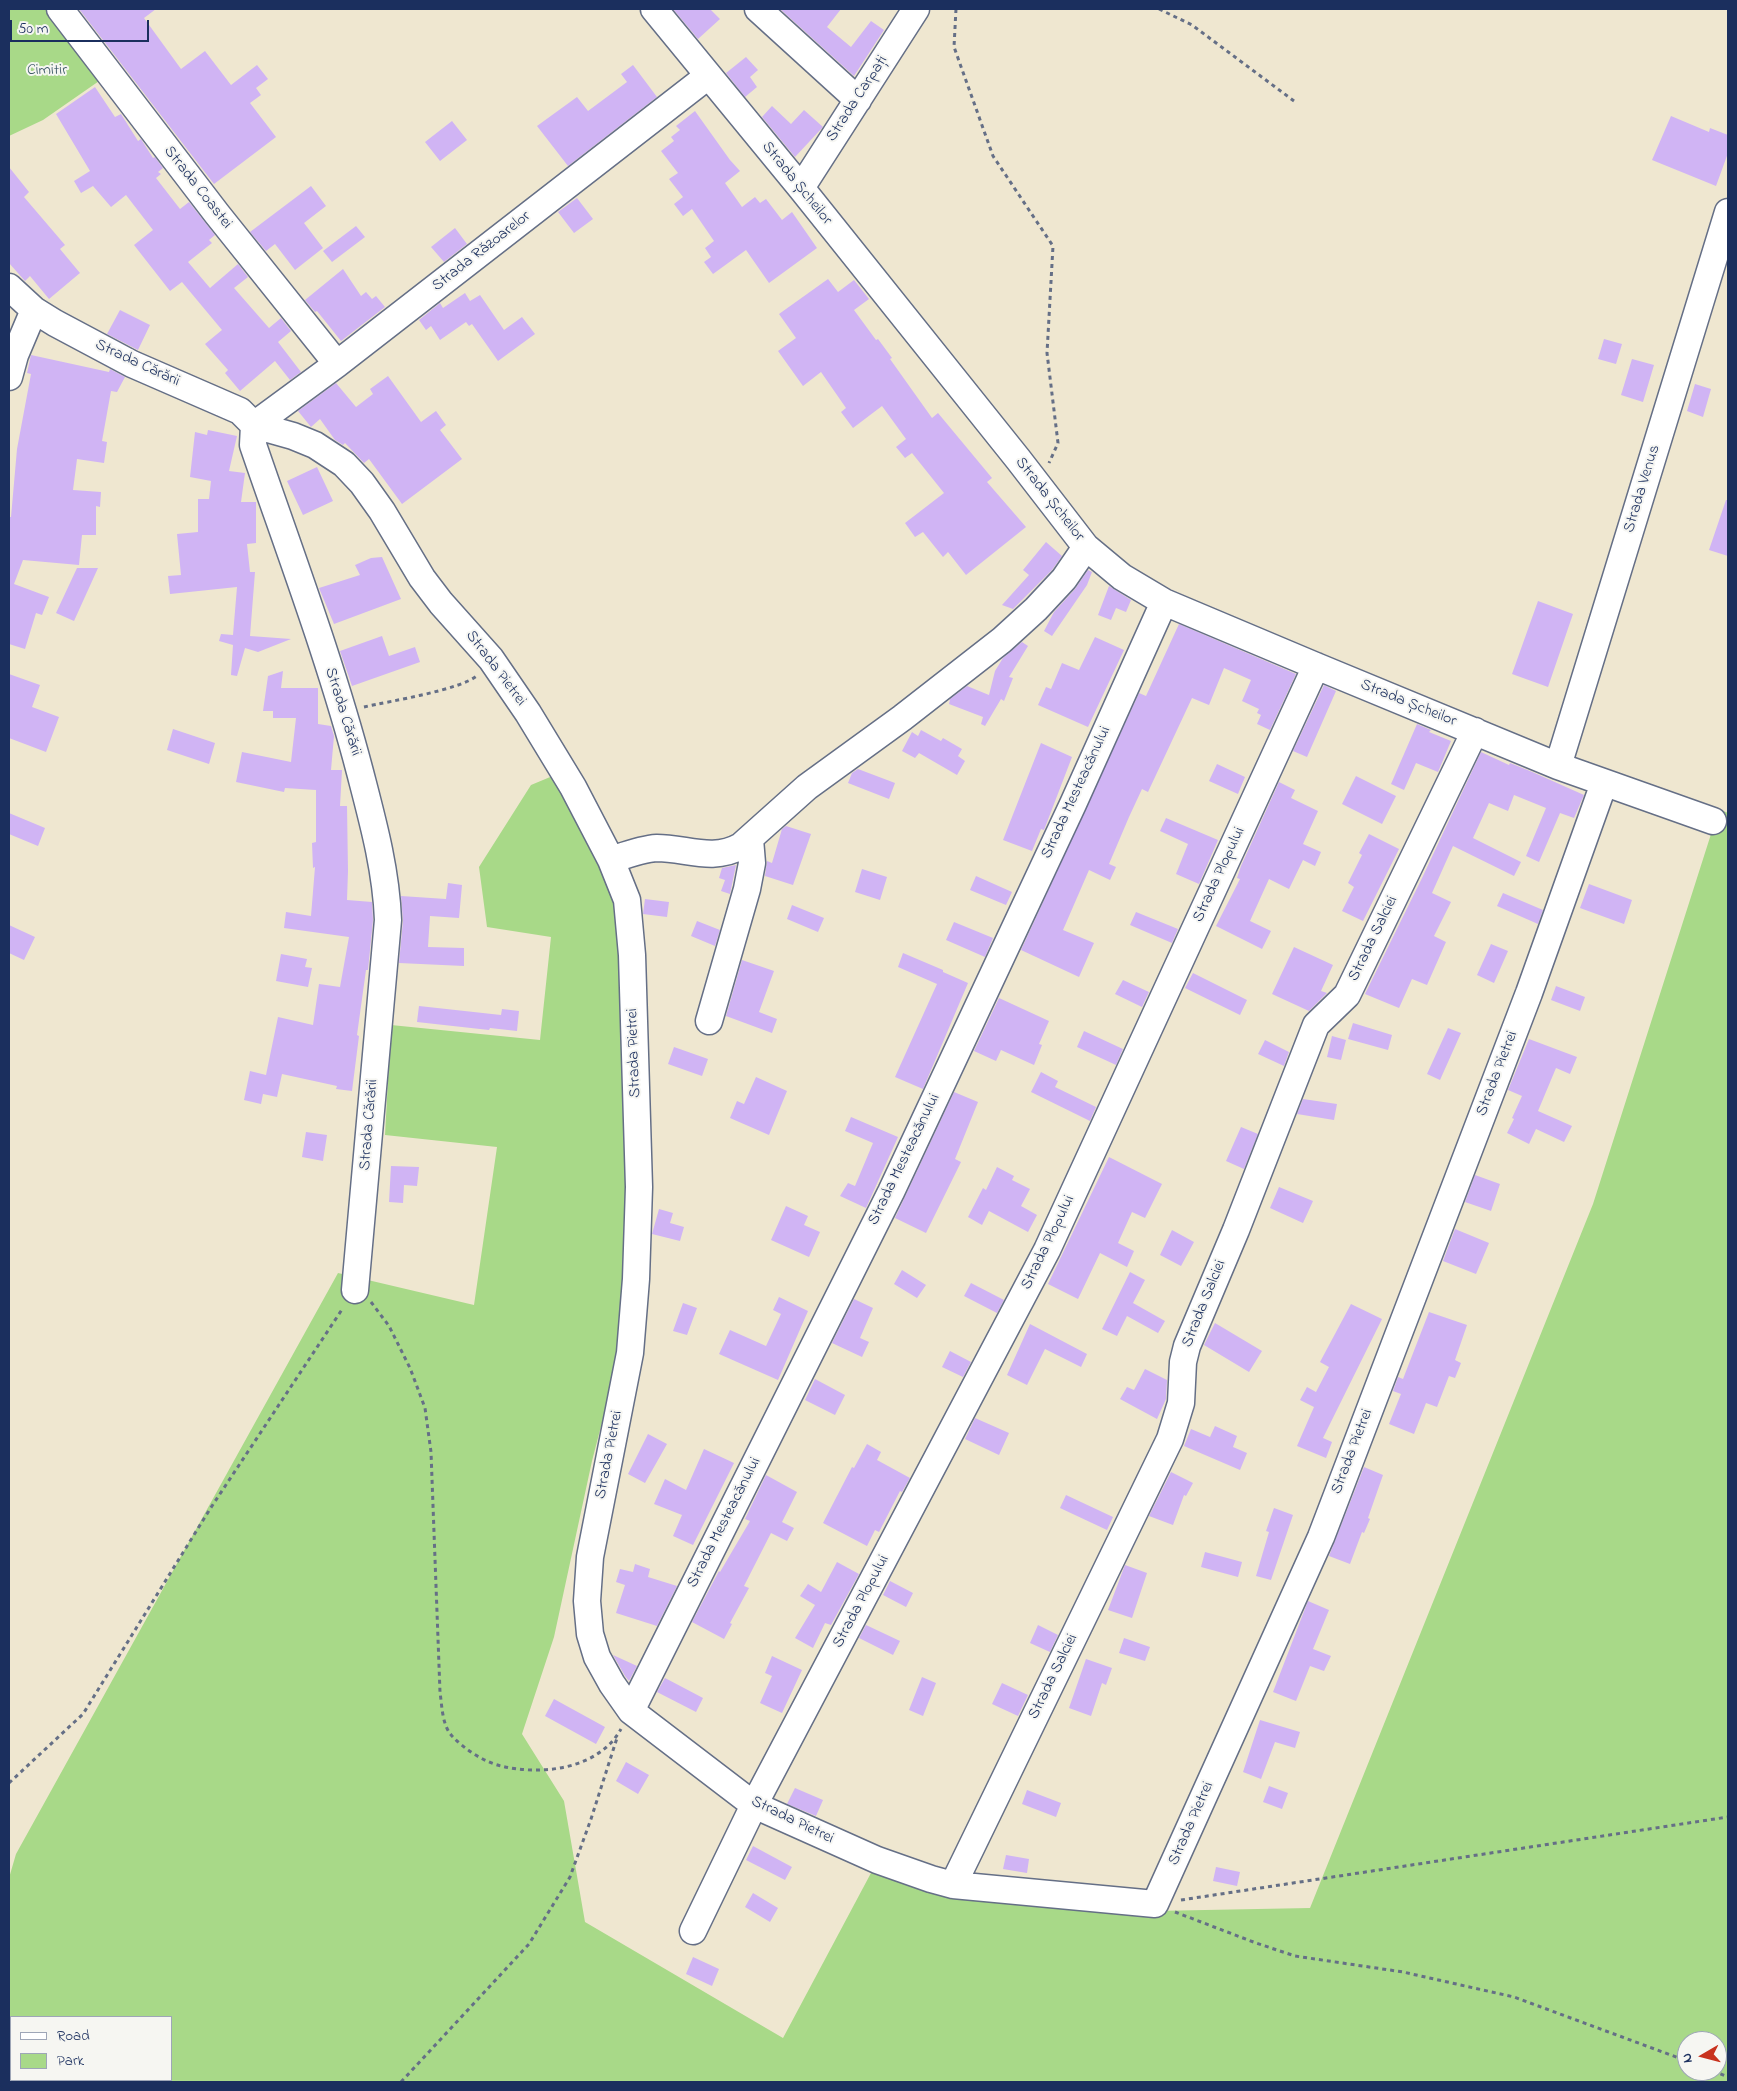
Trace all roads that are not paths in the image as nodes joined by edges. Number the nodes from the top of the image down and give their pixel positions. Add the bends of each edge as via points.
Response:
1 (60, 9) edge
2 (654, 9) edge
3 (758, 9) edge
4 (916, 9) edge
5 (708, 76) junction
6 (858, 100) junction
7 (801, 188) junction
8 (1728, 212) edge
9 (9, 287) edge
10 (34, 310) junction
11 (337, 364) junction
12 (9, 377) edge
13 (254, 425) junction
14 (1086, 547) junction
15 (1164, 602) junction
16 (1316, 666) junction
17 (1475, 731) junction
18 (1558, 766) junction
19 (1604, 783) junction
20 (1713, 821) dead end
21 (750, 839) junction
22 (611, 860) junction
23 (709, 1020) dead end
24 (355, 1290) road end
25 (631, 1711) junction
26 (754, 1806) junction
27 (953, 1885) junction
28 (693, 1931) dead end

1 - 11 street, Strada Coastei
2 - 5 street, Strada Șcheilor
3 - 6 street
4 - 6 street, Strada Carpați
5 - 7 street, Strada Șcheilor
5 - 11 street, Strada Răzoarelor
6 - 7 street, Strada Carpați
7 - 14 street, Strada Șcheilor
8 - 18 street, Strada Venus
9 - 10 street, Strada Cărării
10 - 12 street
10 - 13 street, Strada Cărării via 132,364 240,411
11 - 13 street, Strada Răzoarelor
13 - 22 street, Strada Pietrei via 300,439 328,453 362,483 441,604 511,685
13 - 24 street, Strada Cărării via 253,445 344,712 387,888 388,920
14 - 15 street, Strada Șcheilor via 1122,576
14 - 21 street via 1064,579 1002,640 807,787
15 - 16 street, Strada Șcheilor
15 - 25 street, Strada Mesteacănului via 891,1192
16 - 17 street, Strada Șcheilor
16 - 26 street, Strada Plopului via 1047,1250
17 - 18 street, Strada Șcheilor
17 - 27 street, Strada Salciei via 1347,995 1316,1025 1236,1230 1186,1346 1181,1403 1170,1439
18 - 19 street, Strada Șcheilor
19 - 20 street, Strada Șcheilor
19 - 27 street, Strada Pietrei via 1529,993 1321,1537 1155,1904
21 - 22 street via 731,851 719,854 658,848
21 - 23 street via 752,863 747,889
22 - 25 street, Strada Pietrei via 623,886 630,919 639,1187 630,1353 590,1557 587,1601 590,1634 597,1657
25 - 26 street, Strada Pietrei
26 - 27 street, Strada Pietrei via 877,1860
26 - 28 street, Strada Plopului

